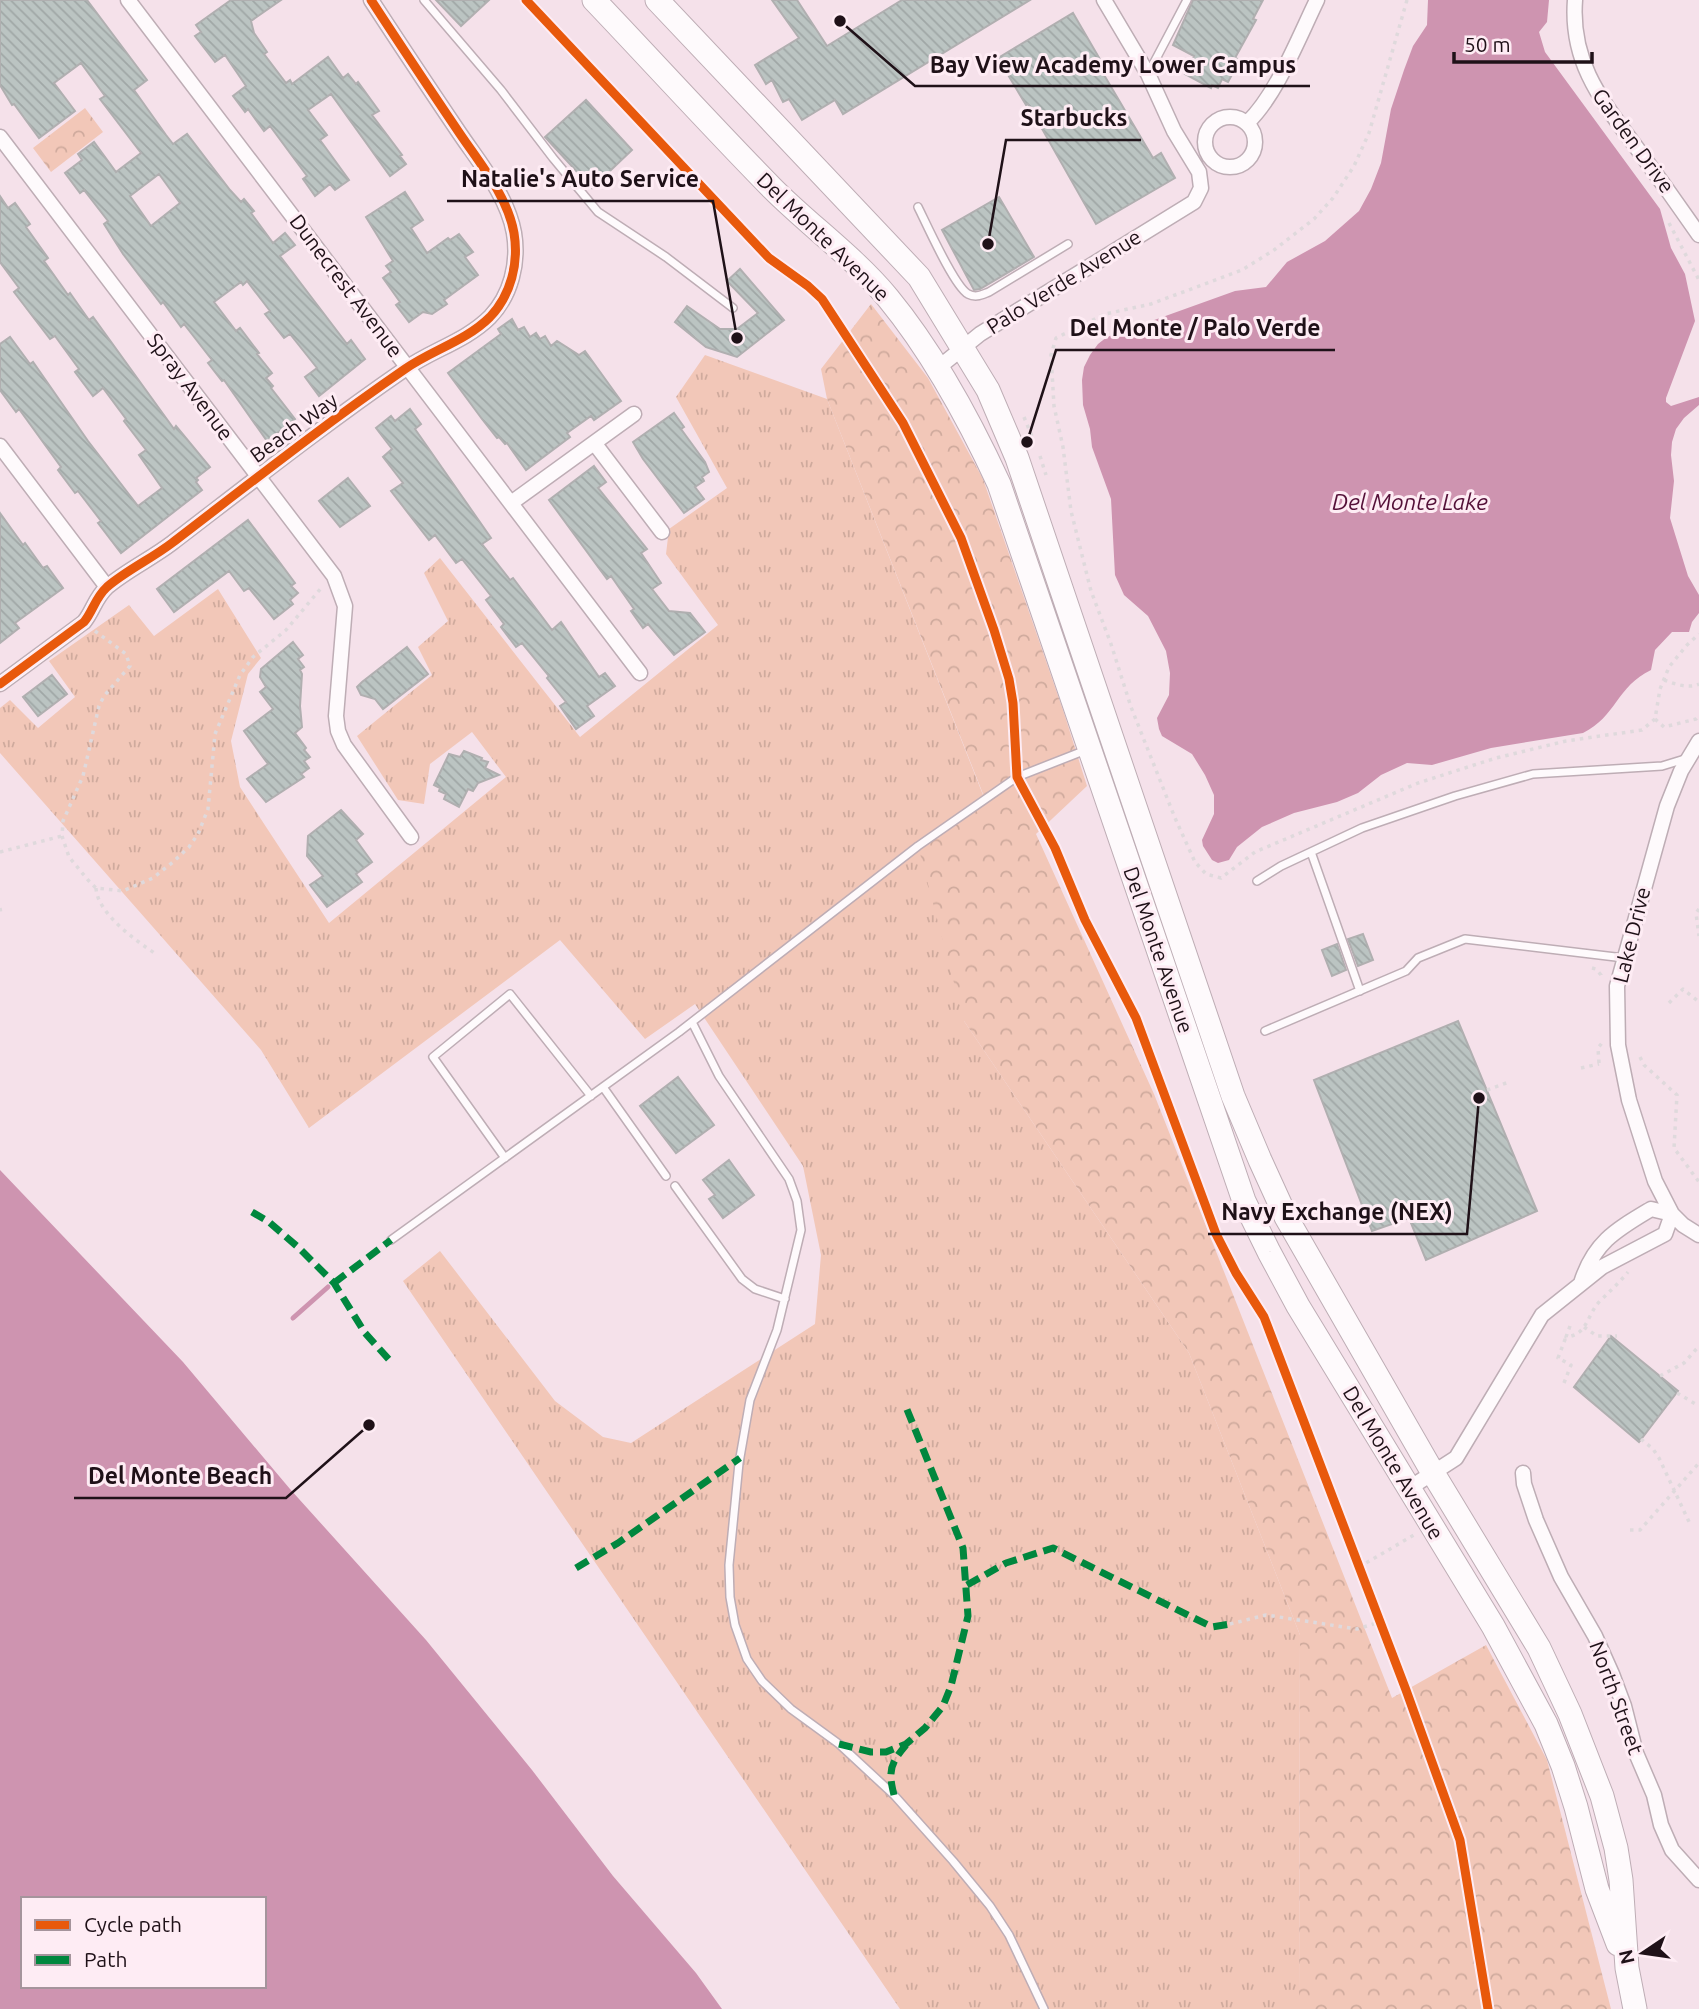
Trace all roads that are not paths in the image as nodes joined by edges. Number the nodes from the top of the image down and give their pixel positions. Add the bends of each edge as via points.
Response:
1 (128, 0) edge
2 (371, 0) edge
3 (424, 0) edge
4 (594, 0) edge
5 (657, 0) edge
6 (1104, 0) edge
7 (1187, 0) edge
8 (1317, 0) edge
9 (1575, 0) edge
10 (1148, 74) junction
11 (1247, 123) junction
12 (0, 136) edge
13 (1213, 161) junction
14 (1199, 172) junction
15 (918, 206) dead end
16 (1699, 235) edge
17 (1068, 244) dead end
18 (733, 308) dead end
19 (965, 348) junction
20 (408, 366) junction
21 (938, 368) junction
22 (634, 414) dead end
23 (595, 444) junction
24 (0, 446) edge
25 (258, 476) junction
26 (511, 503) junction
27 (662, 532) dead end
28 (107, 587) junction
29 (640, 673) dead end
30 (0, 684) edge
31 (1699, 741) edge
32 (1090, 749) junction
33 (1689, 758) junction
34 (411, 837) dead end
35 (1311, 852) junction
36 (1257, 881) dead end
37 (1625, 959) junction
38 (1360, 990) junction
39 (692, 1022) junction
40 (1265, 1031) dead end
41 (603, 1087) junction
42 (591, 1096) junction
43 (505, 1158) junction
44 (666, 1176) dead end
45 (676, 1186) dead end
46 (1672, 1214) junction
47 (1699, 1235) edge
48 (391, 1240) dead end
49 (1581, 1283) junction
50 (785, 1299) junction
51 (1433, 1473) junction
52 (1523, 1473) dead end
53 (1408, 1489) junction
54 (1699, 1880) edge
55 (1627, 1968) junction
56 (1044, 2009) edge
57 (1635, 2009) edge

1 - 20 street, Dunecrest Avenue
2 - 20 street, Beach Way via 481,163 514,232 510,284 491,316 475,330
3 - 18 lane via 598,212
4 - 21 main road, Del Monte Avenue via 775,192 888,298
5 - 19 main road, Del Monte Avenue via 919,278
6 - 10 street
7 - 10 lane
8 - 11 street via 1276,83
9 - 16 street, Garden Drive via 1576,37 1583,67 1597,95
10 - 14 street
11 - 13 street via 1223,118 1210,128 1205,143
11 - 13 street via 1255,137 1248,161 1225,167
12 - 25 street, Spray Avenue
13 - 14 street
14 - 19 street, Palo Verde Avenue via 1201,188 1194,202 980,334
15 - 17 lane via 956,279 970,295 989,292
19 - 21 street, Palo Verde Avenue
19 - 51 main road, Del Monte Avenue via 1017,458 1233,1096 1259,1160 1286,1217
20 - 25 street, Beach Way
20 - 26 street, Dunecrest Avenue
21 - 32 main road, Del Monte Avenue via 999,484
22 - 23 street
23 - 26 street
23 - 27 street
24 - 28 street
25 - 28 street, Beach Way
25 - 34 street, Spray Avenue via 334,576 345,606 338,731
26 - 29 street, Dunecrest Avenue
28 - 30 street, Beach Way via 85,622
31 - 33 street, Lake Drive
32 - 39 lane via 1017,777 918,846
32 - 53 main road, Del Monte Avenue via 1244,1201 1298,1306
33 - 35 lane via 1662,766 1534,774 1363,828
33 - 37 street, Lake Drive via 1667,806
35 - 36 lane
35 - 38 lane
37 - 38 lane via 1465,939
37 - 46 street, Lake Drive via 1617,986 1620,1060 1655,1181
38 - 40 lane
39 - 41 lane
39 - 50 lane via 719,1076 789,1179 797,1201 801,1230
41 - 42 lane
41 - 44 lane
42 - 43 lane
42 - 43 lane via 510,994 433,1057
43 - 48 lane
45 - 50 lane via 742,1279 755,1289
46 - 47 street
46 - 49 street via 1665,1234
46 - 49 street via 1651,1209 1604,1240
49 - 51 street via 1542,1315 1456,1458
50 - 56 lane via 750,1400 739,1463 730,1597 747,1659 791,1709 839,1744 894,1795 953,1861 1009,1935
51 - 53 street
51 - 55 main road, Del Monte Avenue via 1539,1648 1598,1784 1616,1848
52 - 54 street, North Street via 1536,1520 1561,1577 1612,1674 1661,1825 1672,1850
53 - 55 main road, Del Monte Avenue via 1493,1626 1546,1724 1576,1807 1597,1889
55 - 57 main road, Del Monte Avenue

